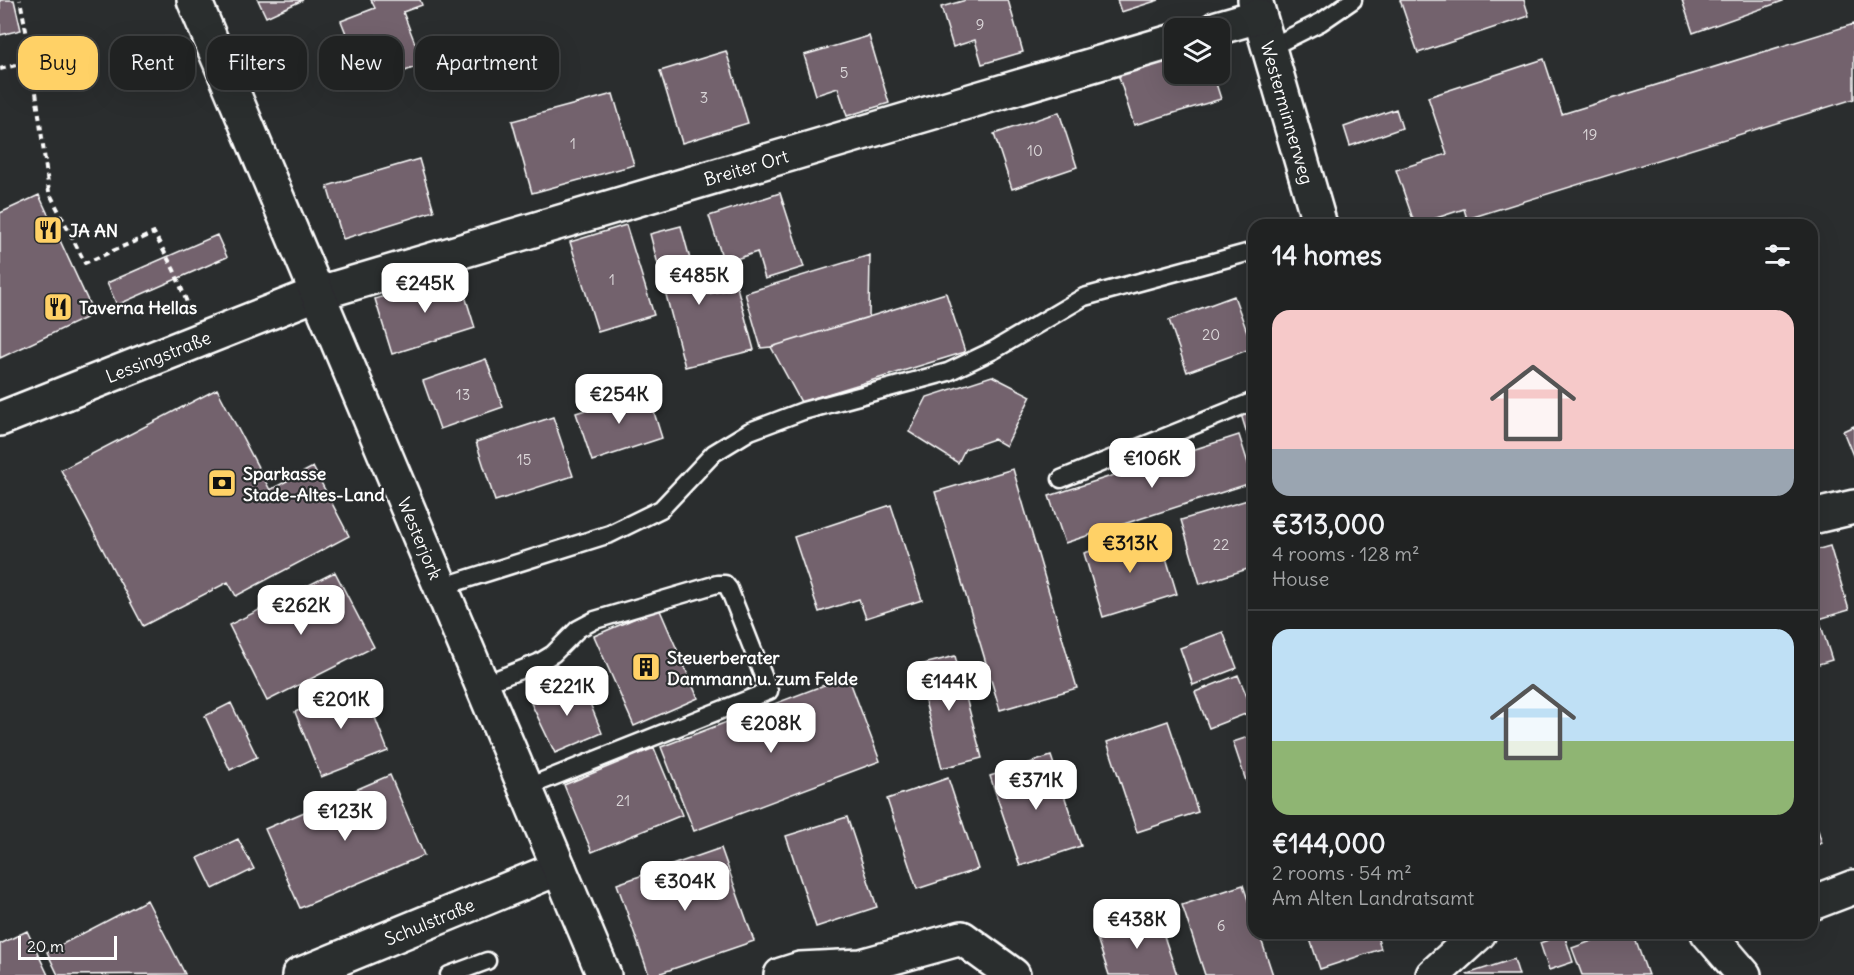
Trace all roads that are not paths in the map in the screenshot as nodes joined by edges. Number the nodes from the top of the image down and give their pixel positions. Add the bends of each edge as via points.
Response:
1 (194, 0) edge
2 (1353, 0) edge
3 (1257, 8) edge
4 (1230, 22) edge
5 (1164, 44) edge
6 (1269, 48) junction
7 (1318, 219) edge
8 (1248, 253) edge
9 (316, 294) junction
10 (1248, 403) edge
11 (0, 419) edge
12 (1061, 479) dead end
13 (1854, 507) edge
14 (1818, 516) edge
15 (441, 587) junction
16 (482, 685) junction
17 (525, 788) junction
18 (559, 868) junction
19 (1854, 887) edge
20 (1818, 901) edge
21 (1472, 939) edge
22 (1721, 939) edge
23 (487, 961) dead end
24 (333, 968) edge
25 (299, 975) edge
26 (449, 975) edge
27 (604, 975) edge
28 (781, 975) edge
29 (1012, 975) edge
30 (1433, 975) edge
31 (1744, 975) edge

1 - 9 street, Westerjork
2 - 6 lane via 1321,22
3 - 4 street
3 - 6 street, Westerminnerweg
5 - 9 street, Breiter Ort
6 - 7 street, Westerminnerweg
8 - 15 lane via 1084,297 948,372 803,411 750,431 714,453 661,509 610,534
9 - 11 street, Lessingstraße
9 - 15 street, Westerjork
10 - 12 lane
13 - 14 street
15 - 16 street, Westerjork
16 - 17 street, Westerjork
16 - 17 lane via 538,663 553,654 578,628 595,620 717,584 725,584 729,589 769,691
17 - 18 street, Westerjork
18 - 24 street, Schulstraße
18 - 27 street, Westerjork
19 - 20 street
21 - 30 street
22 - 31 street
23 - 26 lane
24 - 25 street, Schulstraße
28 - 29 street via 800,969 861,966 962,938

